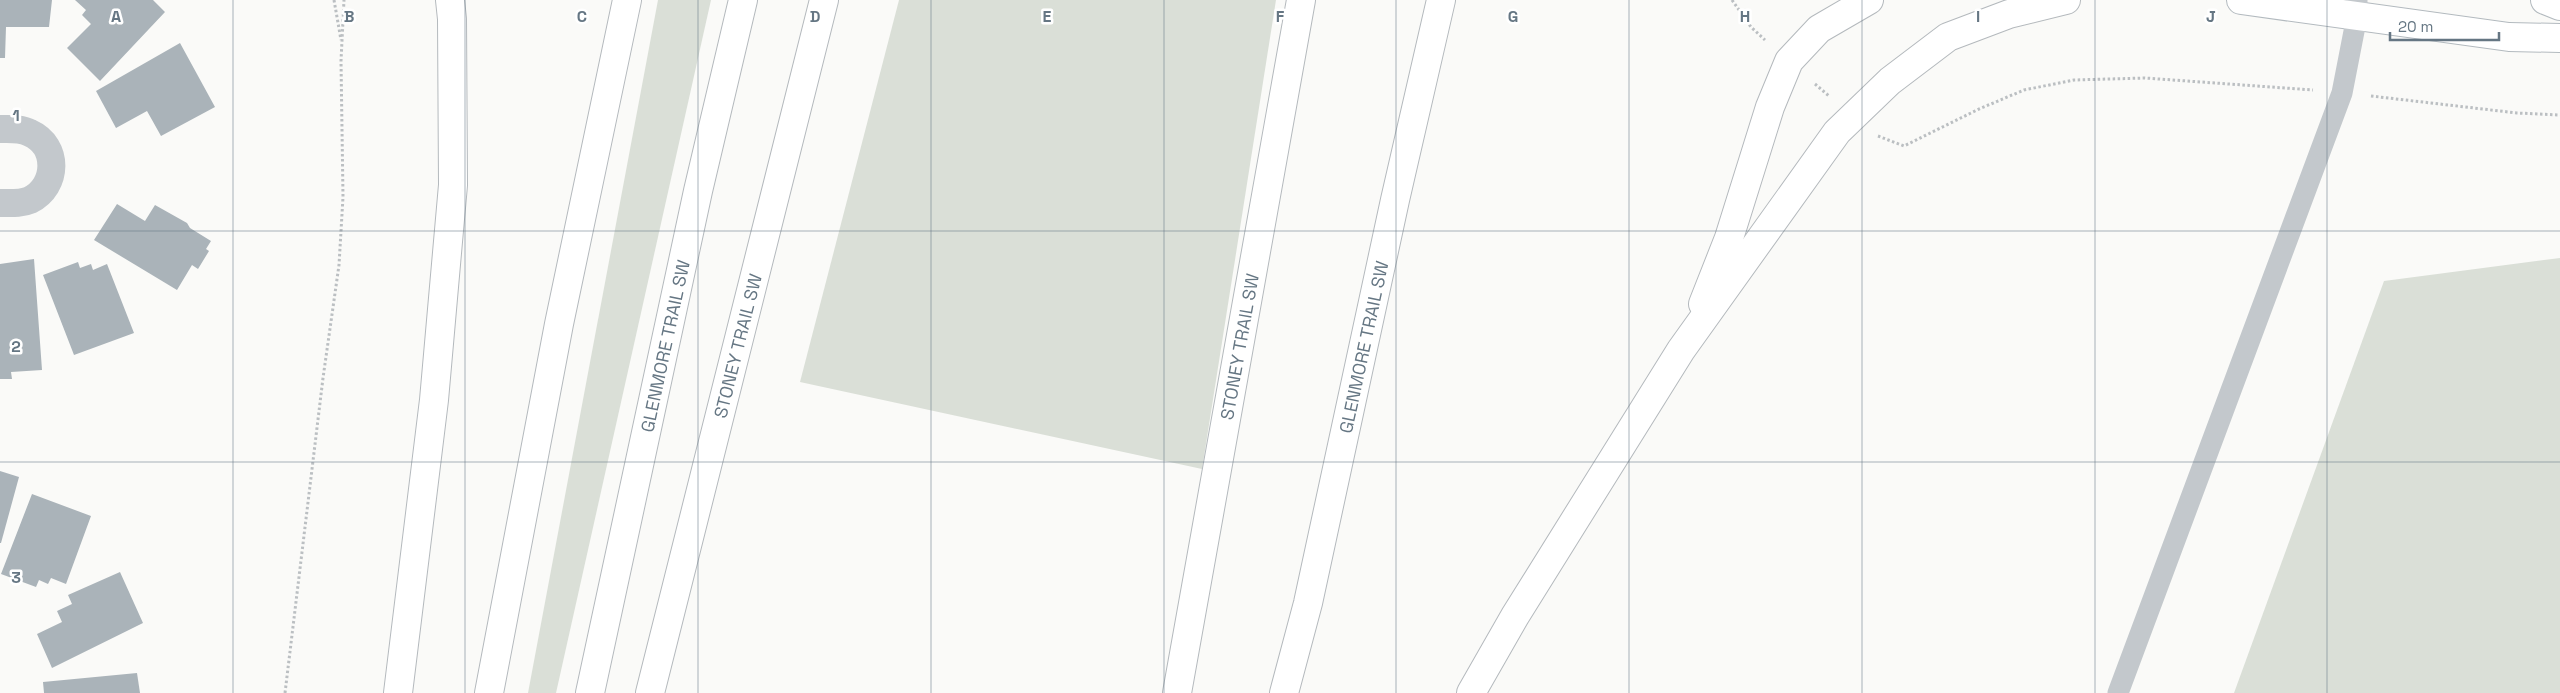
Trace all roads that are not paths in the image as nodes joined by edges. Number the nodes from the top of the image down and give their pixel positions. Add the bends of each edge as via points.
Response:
1 (450, 0) edge
2 (626, 0) edge
3 (743, 0) edge
4 (824, 0) edge
5 (1301, 0) edge
6 (1441, 0) edge
7 (1869, 0) edge
8 (2066, 0) edge
9 (2241, 0) edge
10 (2545, 0) edge
11 (2560, 6) edge
12 (2357, 8) edge
13 (2560, 38) edge
14 (0, 129) edge
15 (0, 203) edge
16 (1681, 350) junction
17 (398, 693) edge
18 (489, 693) edge
19 (590, 693) edge
20 (650, 693) edge
21 (1177, 693) edge
22 (1284, 693) edge
23 (1471, 693) edge
24 (2118, 693) edge

1 - 17 main road via 453,185 434,400
2 - 18 main road
3 - 19 main road, GLENMORE TRAIL SW via 698,192
4 - 20 main road, STONEY TRAIL SW
5 - 21 main road, STONEY TRAIL SW
6 - 22 main road, GLENMORE TRAIL SW via 1308,603
7 - 16 main road via 1819,29 1789,61 1770,107 1729,238 1708,294
8 - 16 main road via 2009,14 1948,37 1890,81 1837,132
9 - 12 main road
10 - 11 main road
12 - 13 main road via 2509,37
12 - 24 lane via 2342,93
14 - 15 street via 30,132 41,139 49,150 52,175 39,195 22,202
16 - 23 main road via 1515,616

